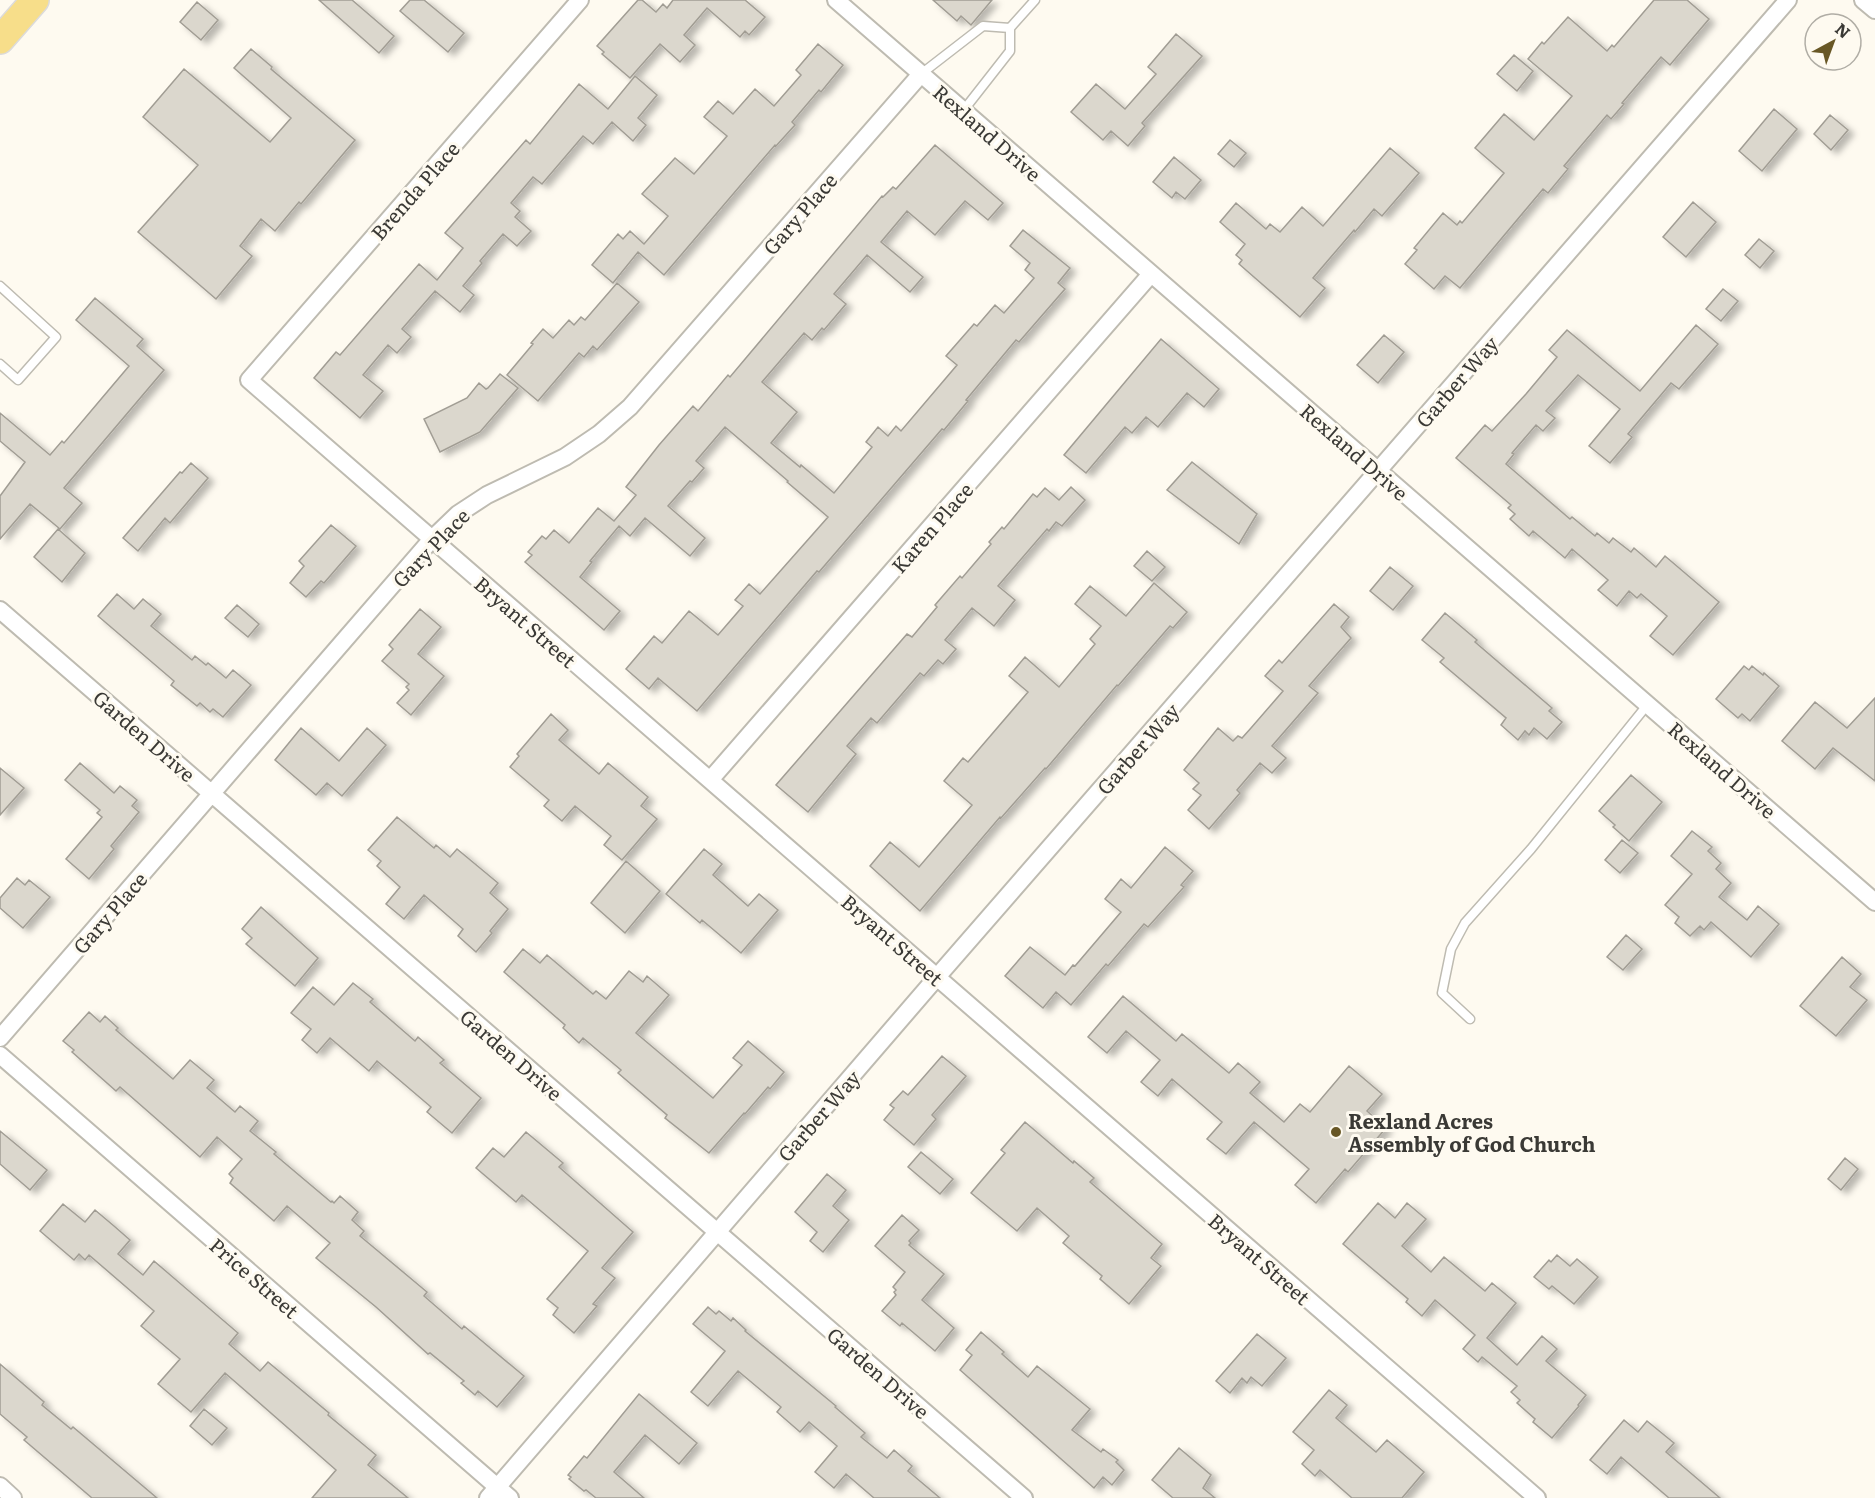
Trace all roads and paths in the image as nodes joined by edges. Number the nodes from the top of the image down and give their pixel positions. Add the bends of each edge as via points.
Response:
1 (34, 0) edge
2 (580, 0) edge
3 (836, 0) edge
4 (1035, 0) edge
5 (1788, 0) edge
6 (1863, 0) edge
7 (1875, 10) edge
8 (1010, 28) junction
9 (0, 40) edge
10 (921, 74) junction
11 (963, 111) junction
12 (1151, 274) junction
13 (0, 286) edge
14 (0, 364) edge
15 (249, 380) joint
16 (1378, 470) junction
17 (432, 540) junction
18 (0, 610) edge
19 (1648, 705) junction
20 (710, 780) junction
21 (212, 794) junction
22 (1875, 902) edge
23 (937, 977) junction
24 (1470, 1018) dead end
25 (0, 1038) edge
26 (0, 1055) edge
27 (717, 1232) junction
28 (0, 1486) edge
29 (499, 1494) edge
30 (14, 1498) edge
31 (1024, 1498) edge
32 (1537, 1498) edge

1 - 9 main road
2 - 15 street, Brenda Place
3 - 10 street, Rexland Drive
4 - 8 lane
5 - 16 street, Garber Way
6 - 7 street
8 - 10 lane via 983,26
8 - 11 lane via 1010,51
10 - 11 street, Rexland Drive
10 - 17 street, Gary Place via 630,406 565,457 487,495 458,514
11 - 12 street, Rexland Drive
12 - 16 street, Rexland Drive
12 - 20 street, Karen Place
13 - 14 lane via 56,337 18,380
15 - 17 street, Bryant Street
16 - 19 street, Rexland Drive
16 - 23 street, Garber Way
17 - 20 street, Bryant Street
17 - 21 street, Gary Place
18 - 21 street, Garden Drive
19 - 22 street, Rexland Drive
19 - 24 lane via 1465,923 1451,949 1442,993
20 - 23 street, Bryant Street
21 - 25 street, Gary Place
21 - 27 street, Garden Drive
23 - 27 street, Garber Way
23 - 32 street, Bryant Street
26 - 29 street, Price Street
27 - 29 street, Garber Way
27 - 31 street, Garden Drive
28 - 30 street

